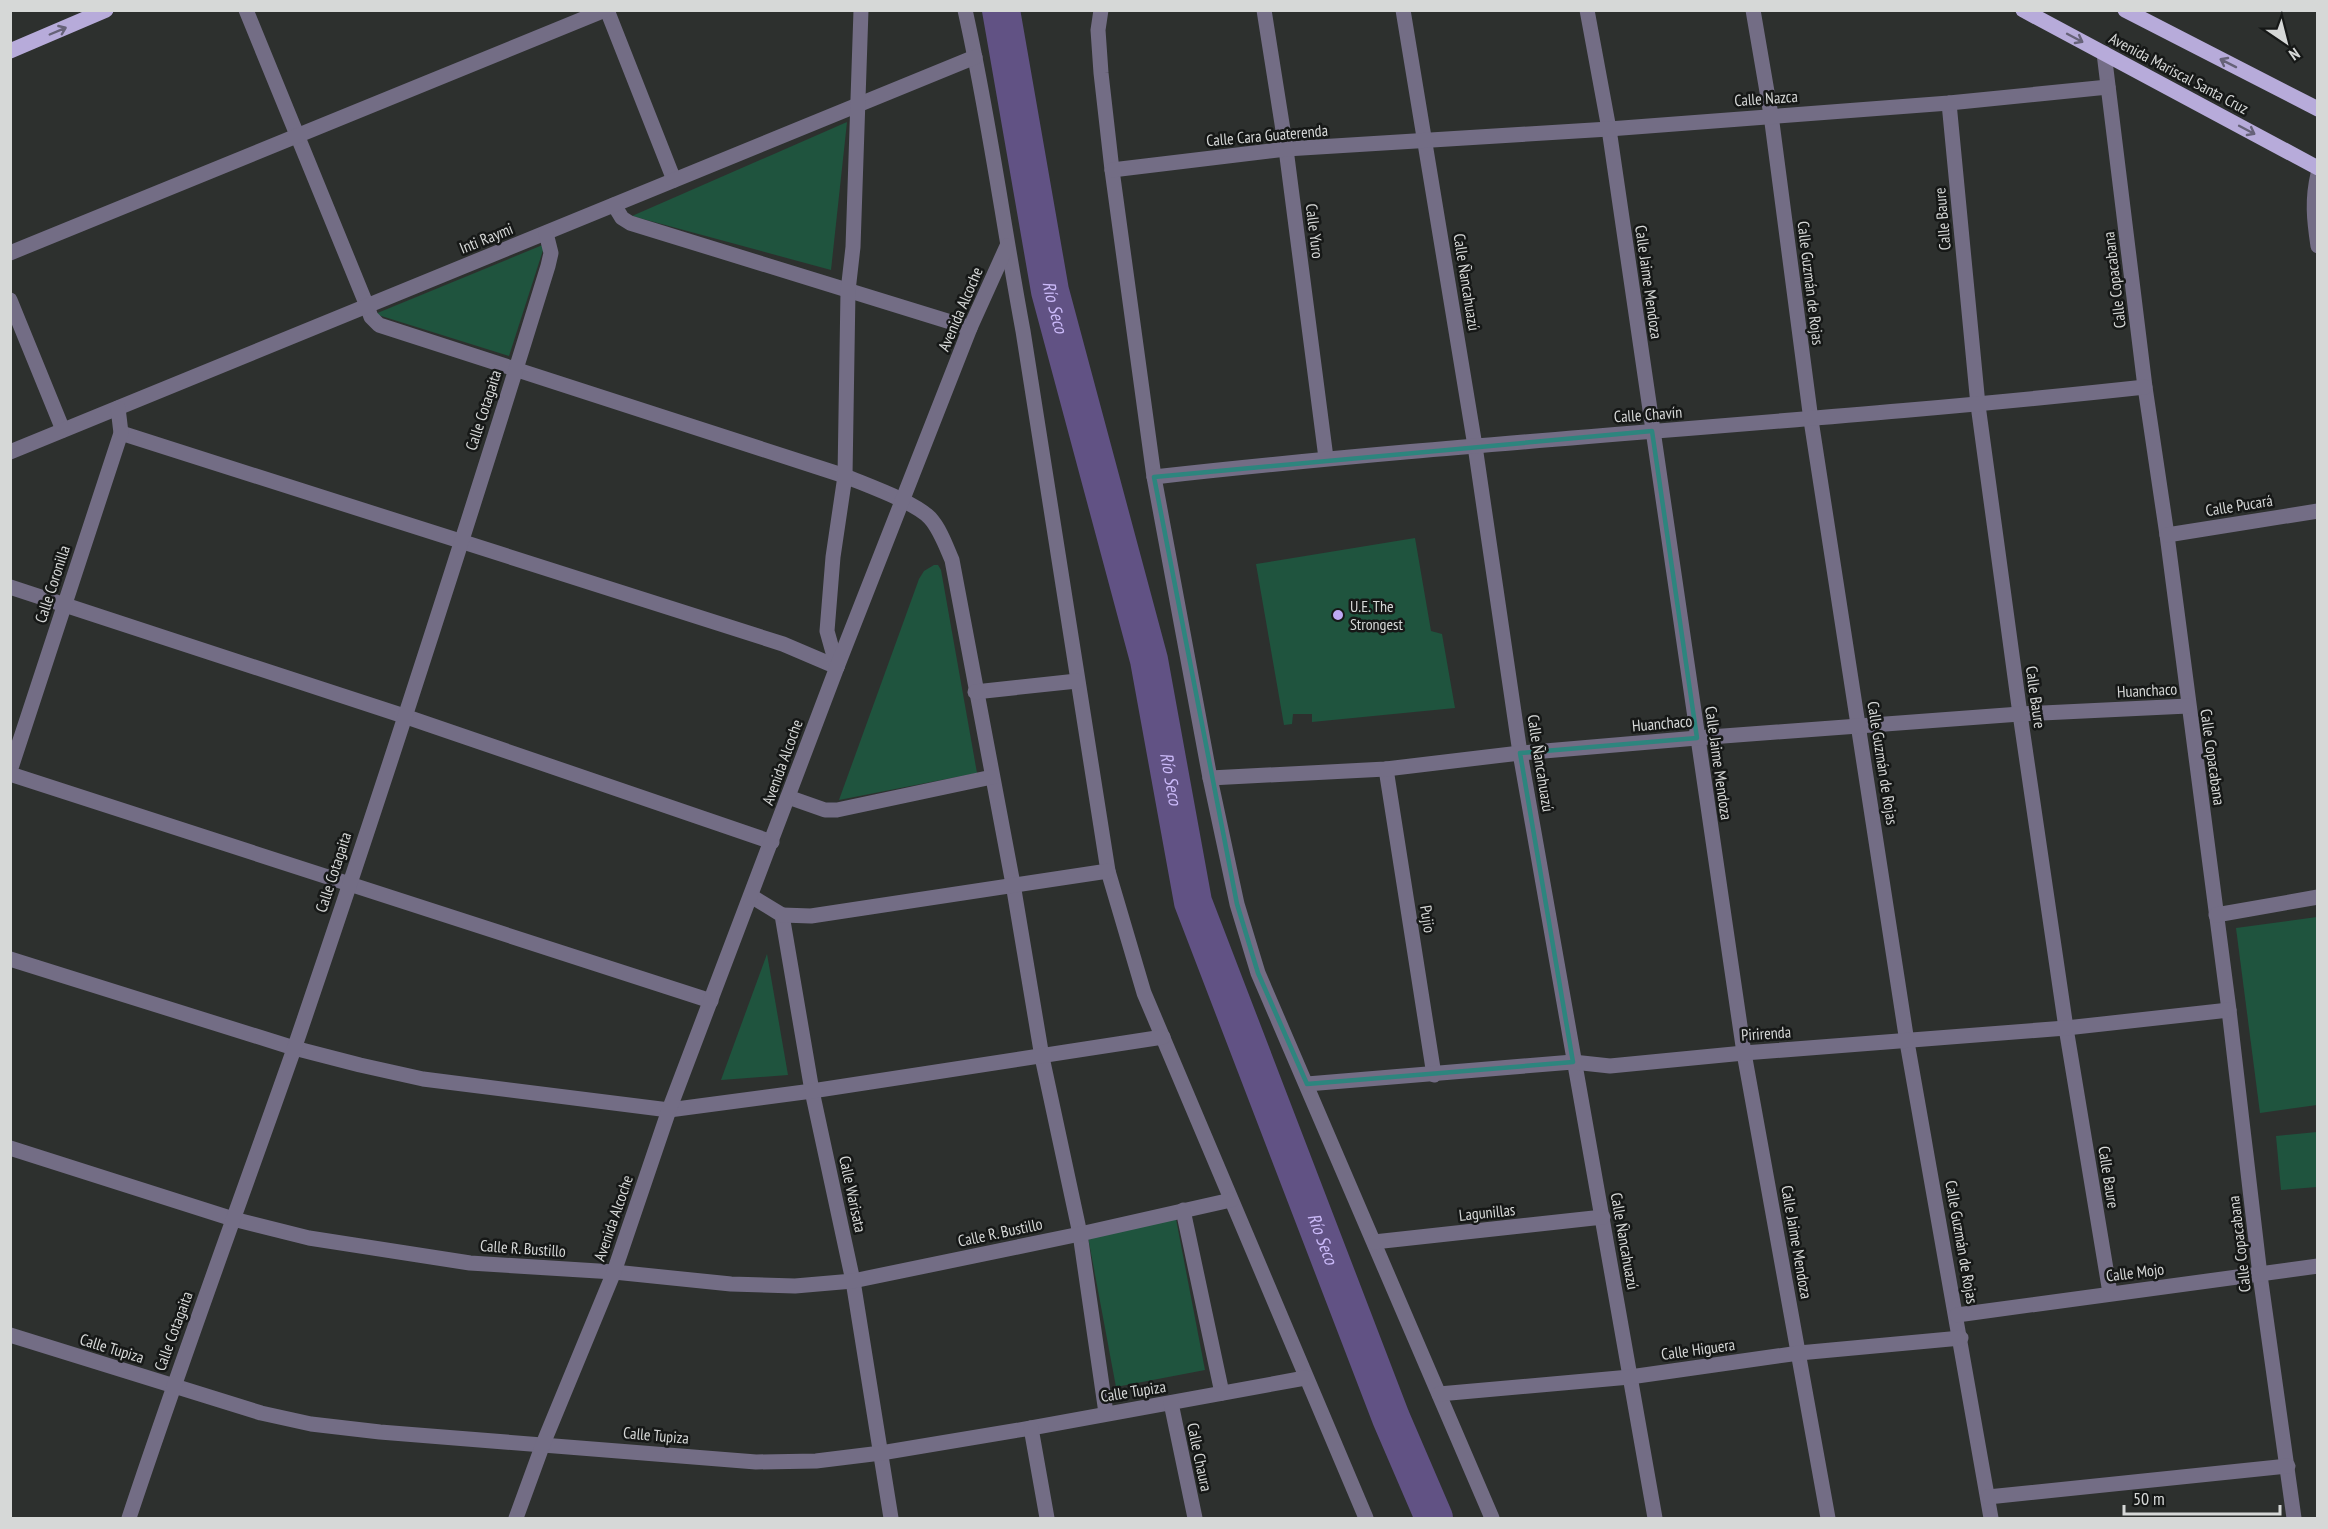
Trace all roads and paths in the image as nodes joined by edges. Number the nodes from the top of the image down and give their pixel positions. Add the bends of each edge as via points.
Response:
1 (106, 10) edge
2 (246, 10) edge
3 (606, 10) edge
4 (861, 10) edge
5 (965, 10) edge
6 (1101, 10) edge
7 (1263, 10) edge
8 (1402, 10) edge
9 (1587, 10) edge
10 (1753, 10) edge
11 (2023, 10) edge
12 (2125, 10) edge
13 (10, 51) edge
14 (2104, 53) junction
15 (975, 57) junction
16 (2108, 87) junction
17 (1949, 103) junction
18 (858, 105) junction
19 (2318, 109) edge
20 (1772, 115) junction
21 (1609, 129) junction
22 (297, 138) junction
23 (1426, 141) junction
24 (1286, 149) junction
25 (2318, 168) edge
26 (1112, 170) junction
27 (2318, 174) edge
28 (674, 180) junction
29 (614, 205) junction
30 (546, 233) junction
31 (1007, 246) junction
32 (2318, 246) edge
33 (10, 253) edge
34 (848, 291) junction
35 (10, 300) edge
36 (367, 306) junction
37 (970, 328) junction
38 (515, 371) junction
39 (2145, 387) junction
40 (1978, 405) junction
41 (118, 408) junction
42 (1811, 420) junction
43 (63, 430) junction
44 (1652, 431) junction
45 (121, 433) junction
46 (1475, 446) junction
47 (10, 452) edge
48 (1326, 458) junction
49 (844, 476) junction
50 (1154, 477) junction
51 (903, 501) junction
52 (2318, 511) edge
53 (2167, 535) junction
54 (460, 542) junction
55 (10, 587) edge
56 (65, 604) junction
57 (837, 667) junction
58 (1077, 681) junction
59 (975, 692) junction
60 (2188, 706) junction
61 (2019, 714) junction
62 (404, 716) junction
63 (1859, 727) junction
64 (1696, 738) junction
65 (1520, 753) junction
66 (1386, 769) junction
67 (10, 772) edge
68 (992, 777) junction
69 (1210, 778) junction
70 (788, 797) junction
71 (772, 842) junction
72 (1108, 871) junction
73 (348, 883) junction
74 (1013, 884) junction
75 (750, 896) junction
76 (2318, 897) edge
77 (782, 915) junction
78 (2216, 915) junction
79 (10, 959) edge
80 (711, 1001) junction
81 (2229, 1010) junction
82 (2066, 1028) junction
83 (1163, 1037) junction
84 (1906, 1041) junction
85 (294, 1048) junction
86 (1744, 1053) junction
87 (1042, 1057) junction
88 (1573, 1062) junction
89 (1434, 1075) junction
90 (1307, 1084) junction
91 (812, 1091) junction
92 (669, 1110) junction
93 (10, 1148) edge
94 (1231, 1200) junction
95 (1183, 1210) junction
96 (1603, 1217) junction
97 (233, 1219) junction
98 (1080, 1234) junction
99 (1374, 1242) junction
100 (2318, 1266) edge
101 (614, 1272) junction
102 (2260, 1275) junction
103 (854, 1281) junction
104 (2110, 1293) junction
105 (1957, 1315) junction
106 (10, 1335) edge
107 (1961, 1338) junction
108 (1799, 1353) junction
109 (1630, 1377) junction
110 (1305, 1378) junction
111 (173, 1386) junction
112 (1222, 1393) junction
113 (1439, 1394) junction
114 (1171, 1403) junction
115 (1106, 1413) junction
116 (1031, 1428) junction
117 (543, 1444) junction
118 (881, 1453) junction
119 (2288, 1466) junction
120 (1988, 1497) junction
121 (129, 1518) edge
122 (516, 1518) edge
123 (891, 1518) edge
124 (1047, 1518) edge
125 (1195, 1518) edge
126 (1366, 1518) edge
127 (1492, 1518) edge
128 (1655, 1518) edge
129 (1828, 1518) edge
130 (1991, 1518) edge
131 (2294, 1518) edge

13 -> 1 main road
2 - 22 street
3 - 22 street
3 - 28 street
4 - 18 street
5 - 15 street
6 - 26 street via 1099,52
7 - 24 street, Calle Yuro
8 - 23 street, Calle Ñancahuazú
9 - 21 street, Calle Jaime Mendoza
10 - 20 street, Calle Guzmán de Rojas
11 -> 14 main road, Avenida Mariscal Santa Cruz
19 -> 12 main road, Avenida Mariscal Santa Cruz
14 - 16 street, Calle Copacabana
14 -> 25 main road, Avenida Mariscal Santa Cruz
15 - 18 street, Inti Raymi
15 - 31 street via 1001,192
16 - 17 street, Calle Nazca
16 - 39 street, Calle Copacabana
17 - 20 street, Calle Nazca
17 - 40 street, Calle Baure
18 - 28 street, Inti Raymi
18 - 34 street
20 - 21 street, Calle Nazca
20 - 42 street, Calle Guzmán de Rojas
21 - 23 street, Calle Nazca
21 - 44 street, Calle Jaime Mendoza
22 - 33 street
22 - 36 street
23 - 24 street, Calle Cara Guaterenda
23 - 46 street, Calle Ñancahuazú
24 - 26 street, Calle Cara Guaterenda
24 - 48 street, Calle Yuro
26 - 50 street
27 - 32 street via 2313,215
28 - 29 street, Inti Raymi
29 - 30 street, Inti Raymi
29 - 34 street via 630,223
30 - 36 street, Inti Raymi
30 - 38 street, Calle Cotagaita via 551,253
31 - 37 street, Avenida Alcoche
31 - 58 street
34 - 37 street
34 - 49 street
35 - 43 street
36 - 38 street via 379,325
36 - 41 street, Inti Raymi
37 - 51 street, Avenida Alcoche
38 - 49 street
38 - 54 street, Calle Cotagaita
39 - 40 street, Calle Chavín
39 - 53 street, Calle Copacabana
40 - 42 street, Calle Chavín
40 - 61 street, Calle Baure
41 - 43 street, Inti Raymi
41 - 45 street, Calle Coronilla
42 - 44 street, Calle Chavín
42 - 63 street, Calle Guzmán de Rojas
43 - 47 street, Inti Raymi
44 - 46 street, Calle Chavín
44 - 64 street, Calle Jaime Mendoza
45 - 54 street
45 - 56 street, Calle Coronilla
46 - 48 street, Calle Chavín
46 - 65 street, Calle Ñancahuazú
48 - 50 street, Calle Chavín
49 - 51 street
49 - 57 street via 828,631
50 - 69 street
51 - 57 street, Avenida Alcoche
51 - 59 street via 929,517 952,560
52 - 53 street, Calle Pucará
53 - 60 street, Calle Copacabana
54 - 57 street via 783,644
54 - 62 street, Calle Cotagaita
55 - 56 street
56 - 62 street
56 - 67 street, Calle Coronilla
57 - 70 street, Avenida Alcoche
58 - 59 street
58 - 72 street
59 - 68 street
60 - 61 street, Huanchaco
60 - 78 street, Calle Copacabana
61 - 63 street, Huanchaco
61 - 82 street, Calle Baure
62 - 71 street
62 - 73 street, Calle Cotagaita
63 - 64 street, Huanchaco
63 - 84 street, Calle Guzmán de Rojas
64 - 65 street, Huanchaco
64 - 86 street, Calle Jaime Mendoza
65 - 66 street, Huanchaco
65 - 88 street, Calle Ñancahuazú
66 - 69 street, Huanchaco
66 - 89 street, Pujio
67 - 73 street
68 - 70 street via 837,810 825,810
68 - 74 street
69 - 90 street via 1237,904 1258,973
70 - 71 street, Avenida Alcoche
71 - 75 street, Avenida Alcoche
72 - 74 street
72 - 83 street via 1144,993
73 - 80 street
73 - 85 street, Calle Cotagaita
74 - 77 street via 811,915
74 - 87 street
75 - 77 street
75 - 80 street, Avenida Alcoche
76 - 78 street
77 - 91 street, Calle Warisata
78 - 81 street, Calle Copacabana
79 - 85 street
80 - 92 street, Avenida Alcoche
81 - 82 street, Pirirenda
81 - 102 street, Calle Copacabana
82 - 84 street, Pirirenda
82 - 104 street, Calle Baure
83 - 87 street
83 - 94 street
84 - 86 street, Pirirenda
84 - 105 street, Calle Guzmán de Rojas
85 - 92 street via 423,1080
85 - 97 street, Calle Cotagaita
86 - 88 street, Pirirenda via 1610,1066
86 - 108 street, Calle Jaime Mendoza
87 - 91 street
87 - 98 street
88 - 89 street, Pirirenda
88 - 96 street, Calle Ñancahuazú
89 - 90 street, Pirirenda
90 - 99 street
91 - 92 street
91 - 103 street, Calle Warisata
92 - 101 street, Avenida Alcoche
93 - 97 street, Calle R. Bustillo
94 - 95 street, Calle R. Bustillo
94 - 110 street
95 - 98 street, Calle R. Bustillo
95 - 112 street
96 - 99 street, Lagunillas
96 - 109 street, Calle Ñancahuazú
97 - 101 street, Calle R. Bustillo via 309,1238 470,1263
97 - 111 street, Calle Cotagaita
98 - 103 street, Calle R. Bustillo
98 - 115 street
99 - 113 street
100 - 102 street, Calle Mojo
101 - 103 street, Calle R. Bustillo via 731,1284 795,1286
101 - 117 street, Avenida Alcoche
102 - 104 street, Calle Mojo
102 - 119 street, Calle Copacabana
103 - 118 street, Calle Warisata
104 - 105 street, Calle Mojo
105 - 107 street, Calle Guzmán de Rojas
106 - 111 street, Calle Tupiza
107 - 108 street, Calle Higuera
107 - 120 street, Calle Guzmán de Rojas
108 - 109 street, Calle Higuera
108 - 129 street, Calle Jaime Mendoza
109 - 113 street, Calle Higuera
109 - 128 street, Calle Ñancahuazú
110 - 112 street, Calle Tupiza
110 - 126 street
111 - 117 street, Calle Tupiza via 311,1424
111 - 121 street, Calle Cotagaita
112 - 114 street, Calle Tupiza
113 - 127 street
114 - 115 street, Calle Tupiza
114 - 125 street, Calle Chaura
115 - 116 street, Calle Tupiza
116 - 118 street, Calle Tupiza
116 - 124 street
117 - 118 street, Calle Tupiza via 756,1462 816,1461
117 - 122 street, Avenida Alcoche
118 - 123 street, Calle Warisata
119 - 120 street
119 - 131 street, Calle Copacabana
120 - 130 street, Calle Guzmán de Rojas

